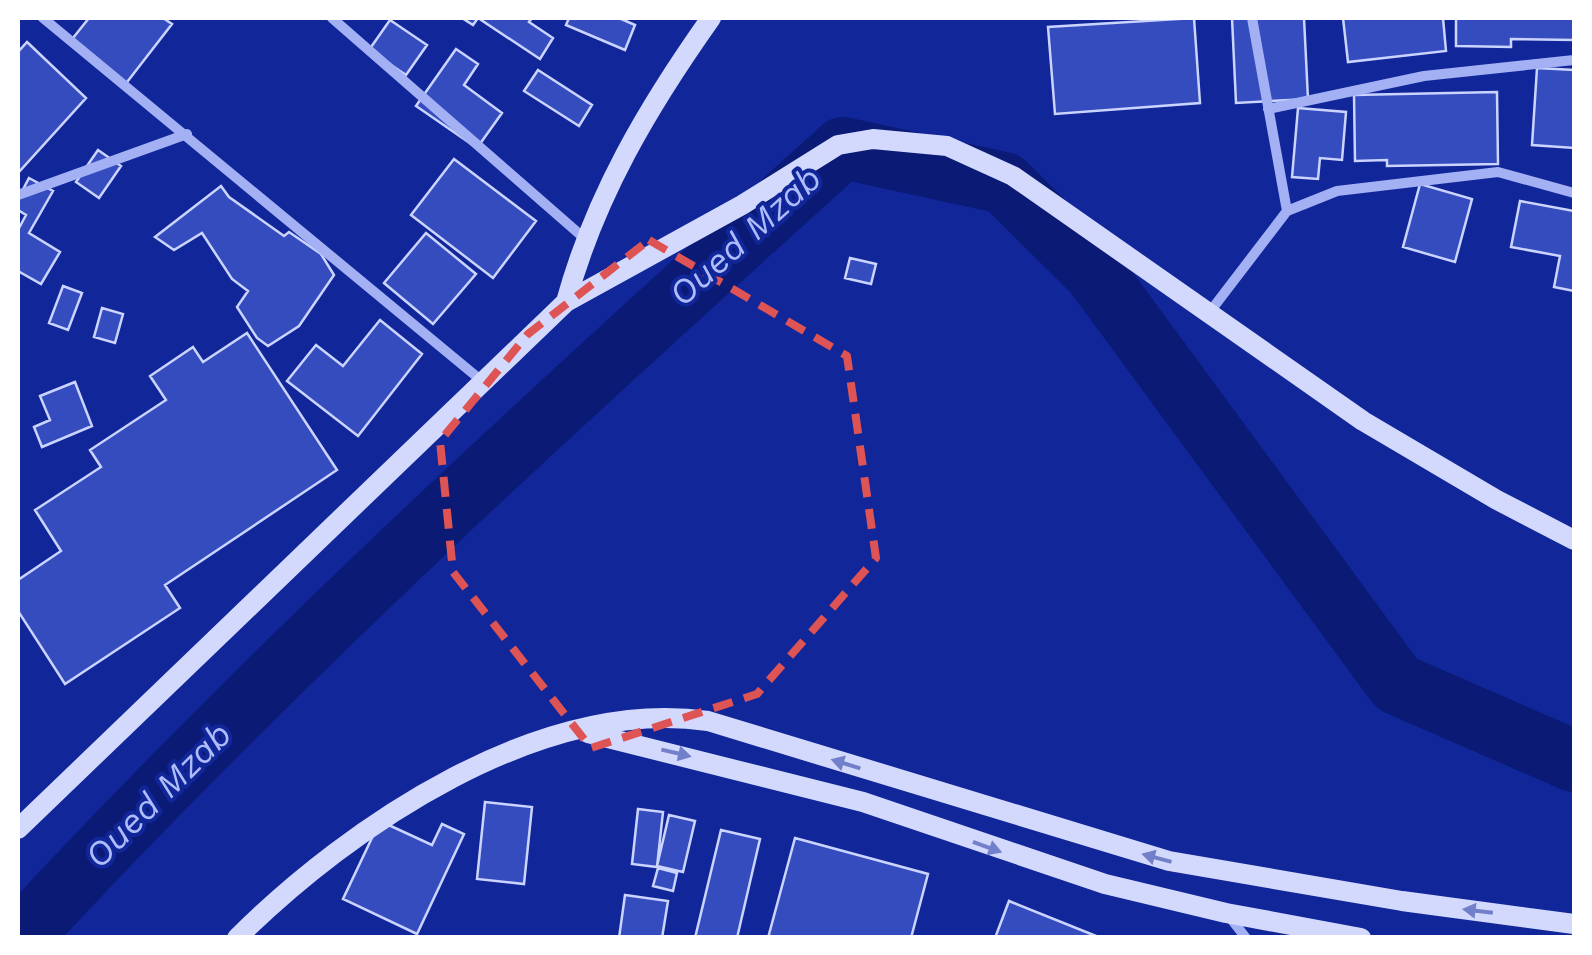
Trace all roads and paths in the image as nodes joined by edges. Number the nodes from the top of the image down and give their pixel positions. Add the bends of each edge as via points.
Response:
1 (43, 18) edge
2 (332, 18) edge
3 (710, 18) edge
4 (1252, 18) edge
5 (1574, 60) edge
6 (1268, 109) junction
7 (187, 134) junction
8 (1574, 193) edge
9 (18, 195) edge
10 (1287, 210) junction
11 (584, 238) junction
12 (566, 302) junction
13 (1207, 315) junction
14 (482, 381) junction
15 (1574, 540) edge
16 (581, 731) junction
17 (18, 829) edge
18 (1226, 913) junction
19 (1574, 924) edge
20 (237, 938) edge
21 (1246, 938) edge
22 (1362, 938) edge

1 - 7 street
2 - 11 street
3 - 11 main road via 640,124
4 - 6 street
5 - 6 street via 1424,76
6 - 10 street
7 - 9 street
7 - 14 street
8 - 10 street via 1498,172 1336,191
10 - 13 street
11 - 12 main road
12 - 13 main road via 838,144 873,138 948,146 1014,176
12 - 14 main road
13 - 15 main road via 1363,421
14 - 17 main road
16 -> 18 main road via 864,802 1040,865
19 -> 16 main road via 1168,861 708,720 641,716
16 - 20 main road via 464,772 337,850
18 - 21 street
18 - 22 main road

